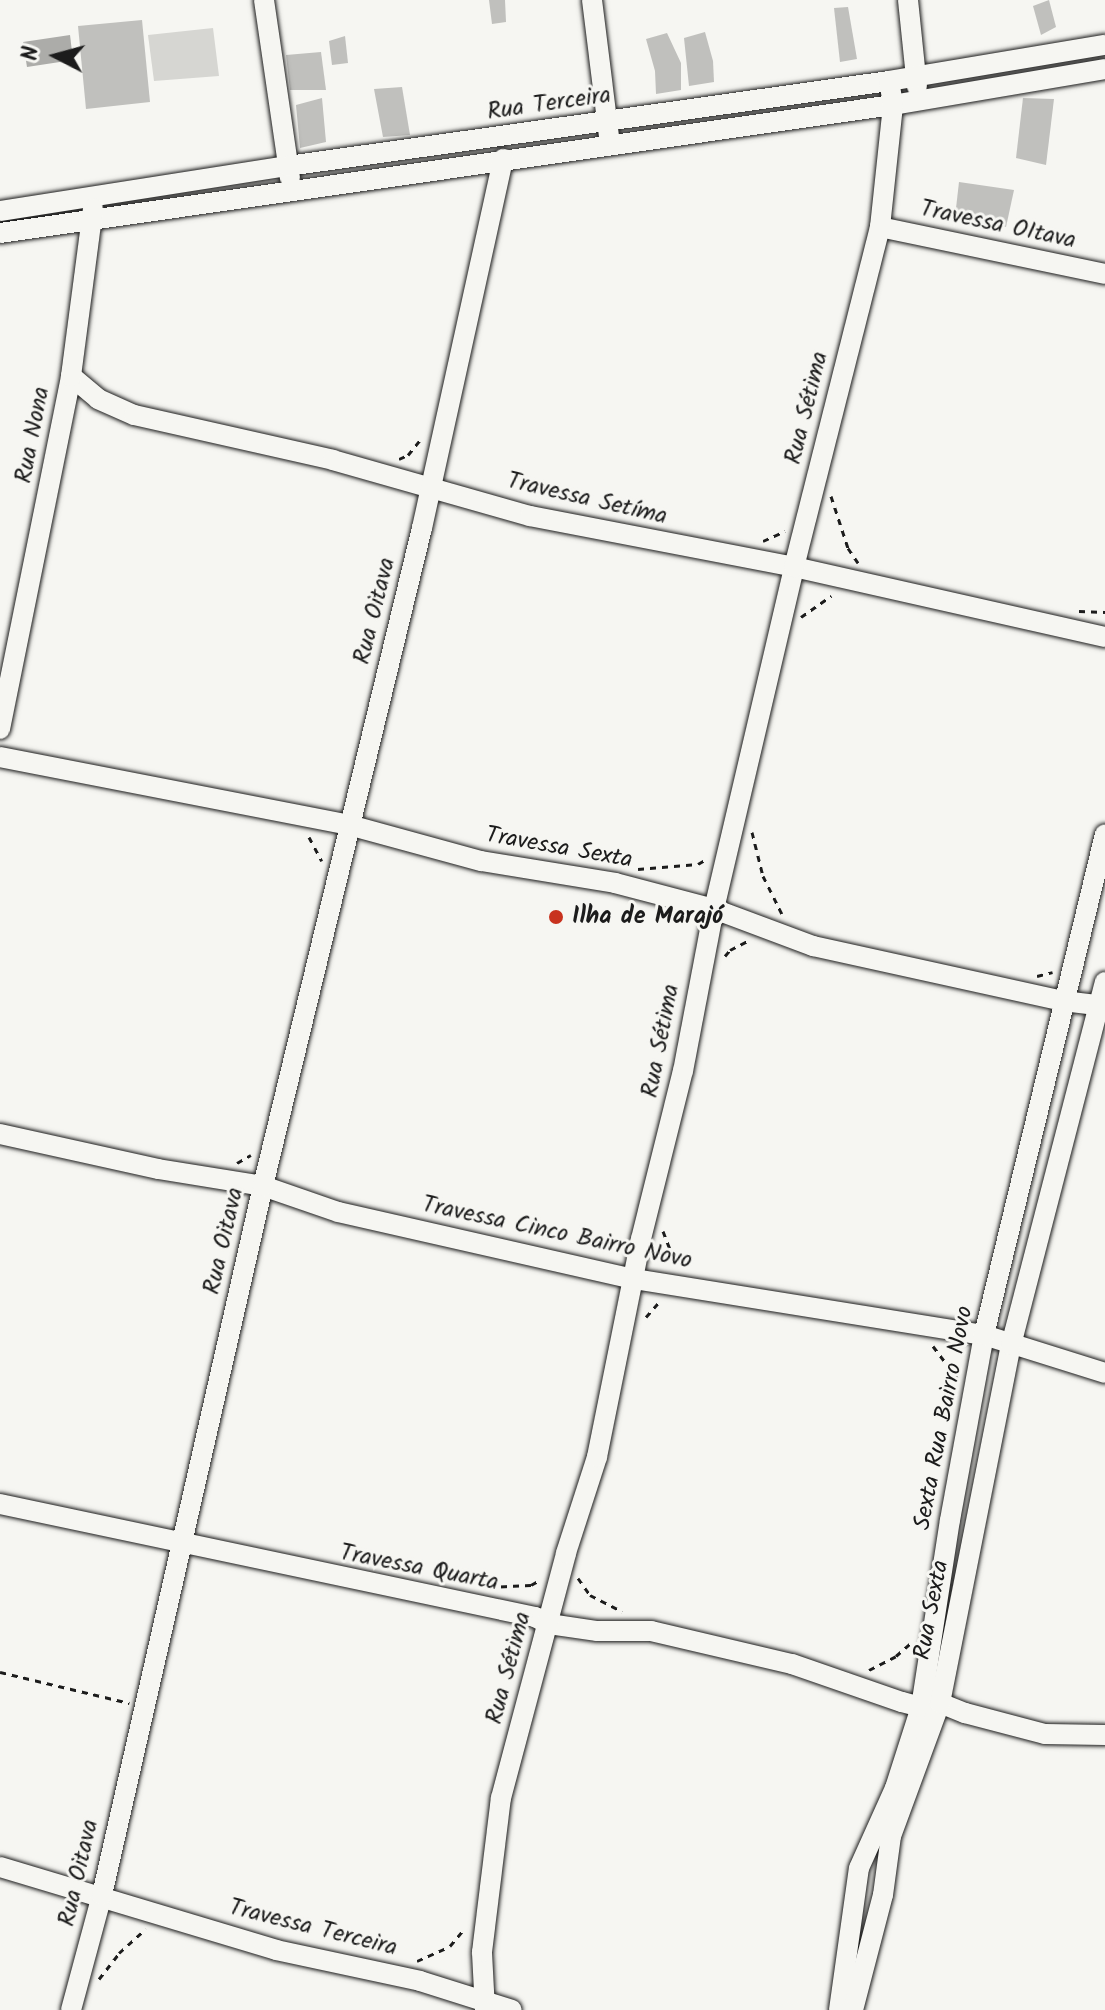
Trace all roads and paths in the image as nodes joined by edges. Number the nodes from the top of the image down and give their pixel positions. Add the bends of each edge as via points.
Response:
1 (264, 0) edge
2 (592, 0) edge
3 (908, 0) edge
4 (1105, 45) edge
5 (1105, 69) edge
6 (916, 76) junction
7 (889, 81) junction
8 (918, 99) junction
9 (893, 105) junction
10 (607, 122) junction
11 (610, 144) junction
12 (503, 159) junction
13 (288, 166) junction
14 (291, 190) junction
15 (94, 196) junction
16 (0, 211) edge
17 (92, 219) junction
18 (880, 227) junction
19 (0, 233) edge
20 (1105, 274) edge
21 (71, 376) junction
22 (424, 434) dead end
23 (393, 461) dead end
24 (819, 467) junction
25 (431, 485) junction
26 (807, 514) junction
27 (757, 543) dead end
28 (794, 567) junction
29 (866, 585) junction
30 (832, 595) dead end
31 (780, 629) junction
32 (1105, 637) edge
33 (0, 729) edge
34 (0, 757) edge
35 (349, 825) junction
36 (752, 828) dead end
37 (305, 833) dead end
38 (1105, 834) edge
39 (331, 900) junction
40 (714, 909) junction
41 (783, 917) dead end
42 (759, 936) dead end
43 (723, 959) dead end
44 (1105, 982) edge
45 (1063, 1001) junction
46 (1102, 1006) edge
47 (0, 1134) edge
48 (263, 1186) junction
49 (222, 1192) dead end
50 (662, 1219) dead end
51 (248, 1253) junction
52 (694, 1272) dead end
53 (634, 1279) junction
54 (659, 1301) dead end
55 (642, 1321) dead end
56 (984, 1335) junction
57 (923, 1339) dead end
58 (1011, 1345) junction
59 (1105, 1373) edge
60 (959, 1384) dead end
61 (0, 1504) edge
62 (180, 1545) junction
63 (564, 1559) junction
64 (485, 1587) dead end
65 (625, 1612) dead end
66 (549, 1624) junction
67 (917, 1634) dead end
68 (0, 1672) edge
69 (863, 1673) dead end
70 (930, 1705) junction
71 (144, 1707) junction
72 (1105, 1735) edge
73 (0, 1867) edge
74 (102, 1895) junction
75 (164, 1914) junction
76 (468, 1923) dead end
77 (392, 1975) junction
78 (95, 1984) dead end
79 (485, 2007) edge
80 (71, 2010) edge
81 (512, 2010) edge
82 (839, 2010) edge
83 (853, 2010) edge

1 - 13 street
2 - 10 street
3 - 6 street
4 - 6 street, Rua Terceira
5 - 8 street, Rua Terceira
6 - 7 street, Rua Terceira
6 - 8 street
7 - 9 street, Rua Sétima
7 - 10 street, Rua Terceira
8 - 9 street, Rua Terceira
9 - 11 street, Rua Terceira
9 - 18 street, Rua Sétima
10 - 11 street
10 - 13 street, Rua Terceira
11 - 12 street, Rua Terceira
12 - 14 street, Rua Terceira
12 - 25 street, Rua Oitava
13 - 14 street
13 - 15 street, Rua Terceira
14 - 17 street, Rua Terceira
15 - 16 street, Rua Terceira
15 - 17 street, Rua Nona
17 - 19 street, Rua Terceira
17 - 21 street, Rua Nona
18 - 20 street, Travessa OItava
18 - 24 street, Rua Sétima
21 - 25 street, Travessa Setíma via 98,399 134,415
21 - 33 street, Rua Nona
22 - 23 path via 408,455
24 - 26 street, Rua Sétima
24 - 29 path
25 - 28 street, Travessa Setíma via 530,516
25 - 35 street, Rua Oitava
26 - 27 path
26 - 28 street, Rua Sétima
28 - 29 street, Travessa Setíma
28 - 31 street, Rua Sétima
29 - 32 street, Travessa Setíma
30 - 31 path
31 - 40 street, Rua Sétima
34 - 35 street, Travessa Sexta
35 - 39 street, Rua Oitava
35 - 40 street, Travessa Sexta via 481,861 615,883
36 - 41 path via 763,876
37 - 39 path via 321,858
38 - 45 street, Sexta Rua Bairro Novo
39 - 48 street, Rua Oitava
40 - 45 street, Travessa Sexta via 813,946
40 - 53 street, Rua Sétima
42 - 43 path
44 - 46 street, Rua Sexta
45 - 46 street, Travessa Sexta
45 - 56 street, Sexta Rua Bairro Novo
46 - 58 street, Rua Sexta
47 - 48 street, Travessa Cinco Bairro Novo
48 - 51 street, Rua Oitava
48 - 53 street, Travessa Cinco Bairro Novo via 338,1212
49 - 51 path via 234,1206
50 - 52 path via 672,1254
51 - 62 street, Rua Oitava
53 - 56 street, Travessa Cinco Bairro Novo
53 - 63 street, Rua Sétima via 597,1457
54 - 55 path
56 - 58 street, Travessa Cinco Bairro Novo
56 - 70 street, Sexta Rua Bairro Novo via 950,1520
57 - 60 path via 935,1347
58 - 59 street, Travessa Cinco Bairro Novo
58 - 70 street, Rua Sexta
61 - 62 street, Travessa Quarta
62 - 66 street, Travessa Quarta
62 - 71 street, Rua Oitava
63 - 64 path via 531,1585
63 - 65 path via 590,1595
63 - 66 street, Rua Sétima
66 - 70 street, Travessa Quarta via 651,1631 792,1664
66 - 79 street, Rua Sétima via 501,1798 482,1952
67 - 69 path via 896,1656
68 - 71 path
70 - 72 street, Travessa Quarta via 1045,1734
70 - 82 street, Sexta Rua Bairro Novo via 859,1868
70 - 83 street, Rua Sexta via 891,1836 883,1895
71 - 74 street, Rua Oitava
73 - 74 street, Travessa Terceira
74 - 75 street, Travessa Terceira
74 - 80 street, Rua Oitava
75 - 77 street, Travessa Terceira via 276,1950
75 - 78 path via 119,1953
76 - 77 path via 450,1946
77 - 79 street, Travessa Terceira
79 - 81 street, Travessa Terceira

